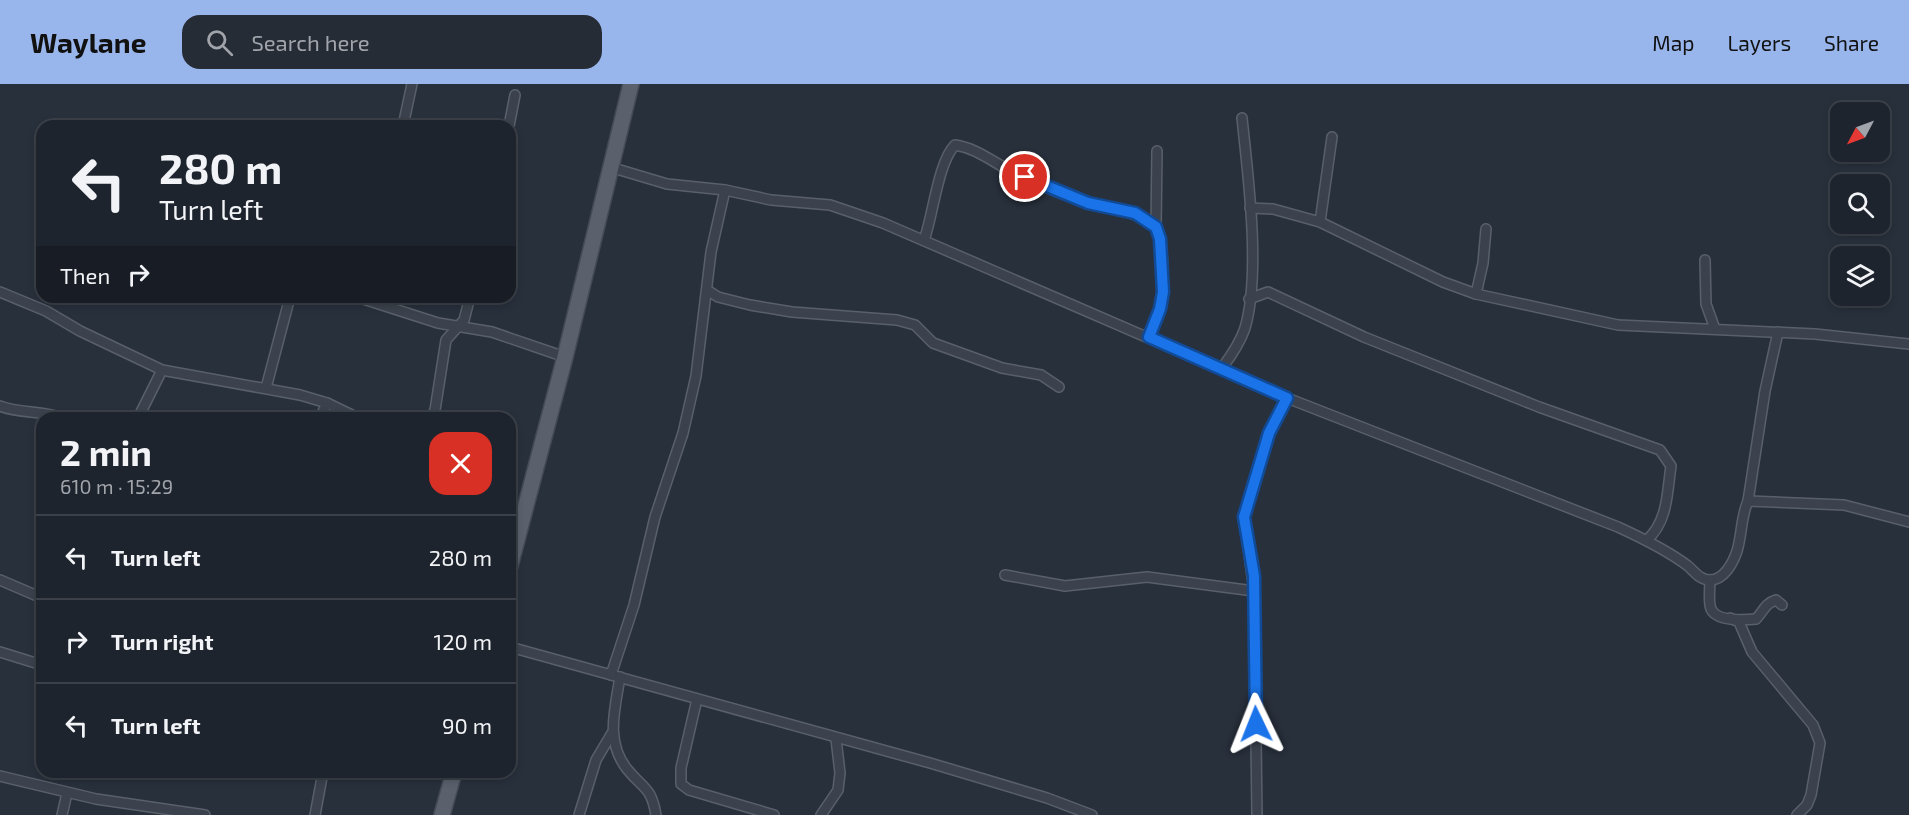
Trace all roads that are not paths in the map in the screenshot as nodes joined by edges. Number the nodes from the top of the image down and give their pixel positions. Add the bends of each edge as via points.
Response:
1 (412, 84) edge
2 (631, 84) edge
3 (515, 94) dead end
4 (1242, 118) dead end
5 (404, 120) edge
6 (510, 120) edge
7 (1332, 137) dead end
8 (1156, 151) dead end
9 (610, 166) junction
10 (725, 190) junction
11 (1250, 208) junction
12 (1320, 222) junction
13 (1156, 227) junction
14 (1486, 229) dead end
15 (924, 240) junction
16 (1705, 260) dead end
17 (707, 290) junction
18 (0, 292) edge
19 (1476, 294) junction
20 (1249, 299) junction
21 (288, 303) edge
22 (378, 303) edge
23 (468, 303) edge
24 (456, 327) junction
25 (1715, 329) junction
26 (1778, 332) junction
27 (1149, 337) junction
28 (1909, 344) edge
29 (565, 357) junction
30 (1222, 368) junction
31 (162, 370) junction
32 (1059, 387) dead end
33 (266, 388) junction
34 (1287, 398) junction
35 (327, 403) junction
36 (0, 406) edge
37 (36, 412) edge
38 (141, 412) edge
39 (323, 412) edge
40 (346, 412) edge
41 (434, 412) edge
42 (1748, 501) junction
43 (1909, 522) edge
44 (1647, 540) junction
45 (516, 543) edge
46 (1005, 575) dead end
47 (0, 580) edge
48 (1710, 580) junction
49 (1254, 591) junction
50 (36, 595) edge
51 (1782, 605) dead end
52 (1731, 618) junction
53 (516, 649) edge
54 (0, 652) edge
55 (36, 663) edge
56 (616, 676) junction
57 (697, 699) junction
58 (612, 733) junction
59 (836, 739) junction
60 (0, 776) edge
61 (322, 778) edge
62 (452, 778) edge
63 (67, 793) junction
64 (62, 815) edge
65 (205, 815) edge
66 (315, 815) edge
67 (442, 815) edge
68 (579, 815) edge
69 (656, 815) edge
70 (774, 815) edge
71 (820, 815) edge
72 (1092, 815) edge
73 (1257, 815) edge
74 (1797, 815) edge

1 - 5 street
2 - 9 main road
3 - 6 street
4 - 11 street
7 - 12 street
8 - 13 street
9 - 10 street via 667,184
9 - 29 main road
10 - 15 street via 771,200 830,205
10 - 17 street
11 - 12 street via 1273,209
11 - 20 street
12 - 19 street
13 - 15 street via 1135,213 1071,197 1010,171 970,148 955,146 939,181
13 - 27 street via 1163,292
14 - 19 street
15 - 27 street
16 - 25 street via 1706,304
17 - 32 street via 750,306 915,325 933,342 1002,368 1041,375
17 - 56 street via 696,376 683,433 655,517
18 - 31 street
19 - 25 street via 1618,326
20 - 30 street via 1245,329
20 - 44 street via 1268,292 1364,337 1660,450 1671,466 1666,502 1658,531
21 - 33 street
22 - 24 street
23 - 24 street via 464,320
24 - 29 street via 492,332
24 - 41 street via 446,340
25 - 26 street
26 - 28 street
26 - 42 street
27 - 30 street
29 - 45 main road
30 - 34 street
31 - 33 street
31 - 38 street
33 - 35 street
34 - 44 street
34 - 49 street via 1269,433 1244,517
35 - 39 street
35 - 40 street
36 - 37 street
42 - 43 street via 1845,505
42 - 48 street via 1730,566 1719,578
44 - 48 street via 1700,578
46 - 49 street via 1065,586 1147,577
47 - 50 street
48 - 52 street via 1712,612
49 - 73 street
51 - 52 street via 1776,600 1770,602 1756,619
52 - 74 street via 1739,622 1752,652 1819,736 1812,795
53 - 56 street
54 - 55 street
56 - 57 street
56 - 58 street
57 - 59 street
57 - 70 street via 681,784 689,790
58 - 68 street via 596,760
58 - 69 street via 617,753 652,794
59 - 71 street via 838,790
59 - 72 street via 930,763
60 - 63 street
61 - 66 street
62 - 67 main road
63 - 64 street
63 - 65 street

